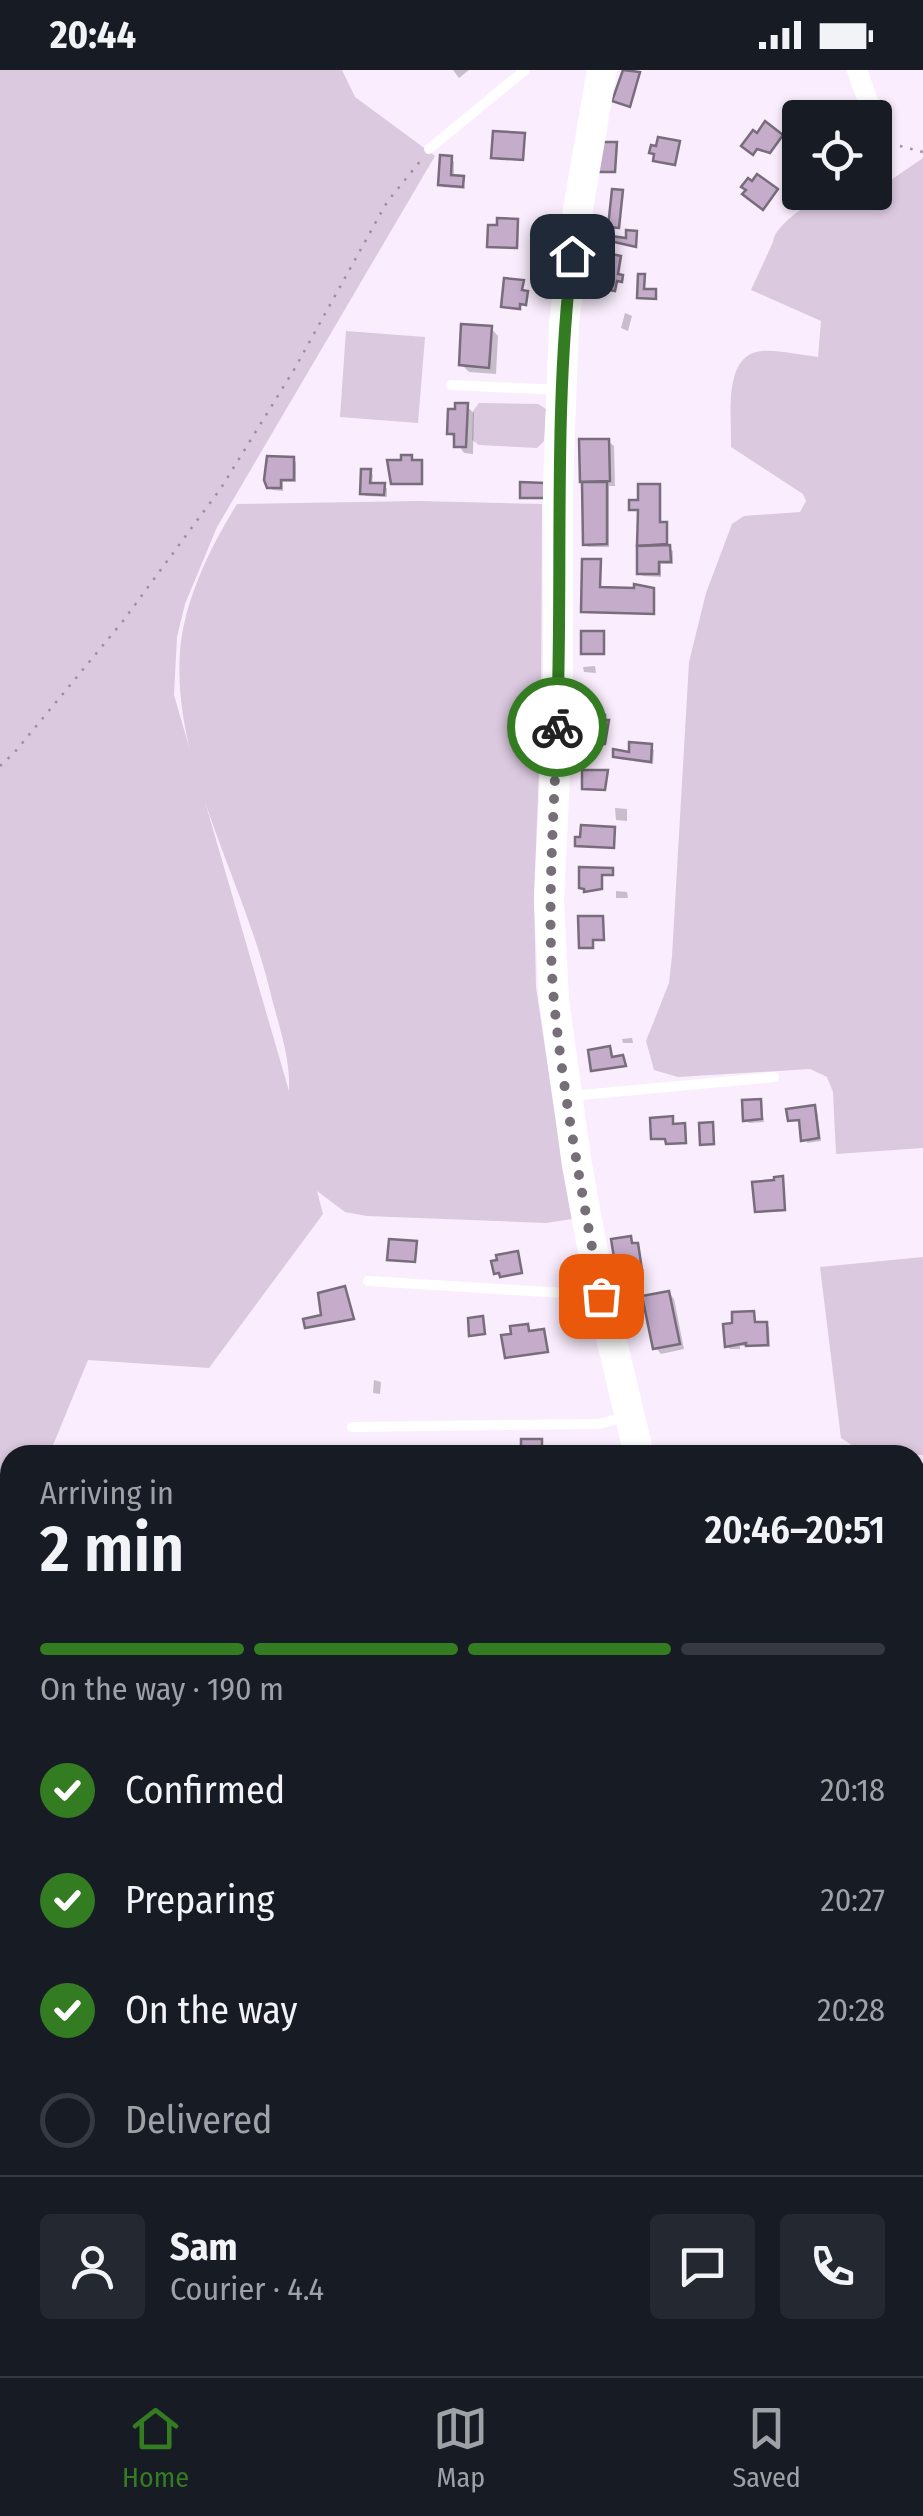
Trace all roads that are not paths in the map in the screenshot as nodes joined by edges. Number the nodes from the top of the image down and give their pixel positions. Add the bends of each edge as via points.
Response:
1 (524, 70) edge
2 (602, 70) edge
3 (857, 70) edge
4 (866, 100) edge
5 (429, 149) road end
6 (451, 385) dead end
7 (562, 390) junction
8 (774, 1077) dead end
9 (567, 1096) junction
10 (368, 1281) dead end
11 (601, 1296) junction
12 (631, 1416) junction
13 (352, 1427) dead end
14 (637, 1445) edge

1 - 5 lane
2 - 7 street via 576,221
3 - 4 street
6 - 7 lane
7 - 9 street via 549,901
8 - 9 lane
9 - 11 street
10 - 11 lane
11 - 12 street
12 - 13 lane via 599,1424
12 - 14 street

